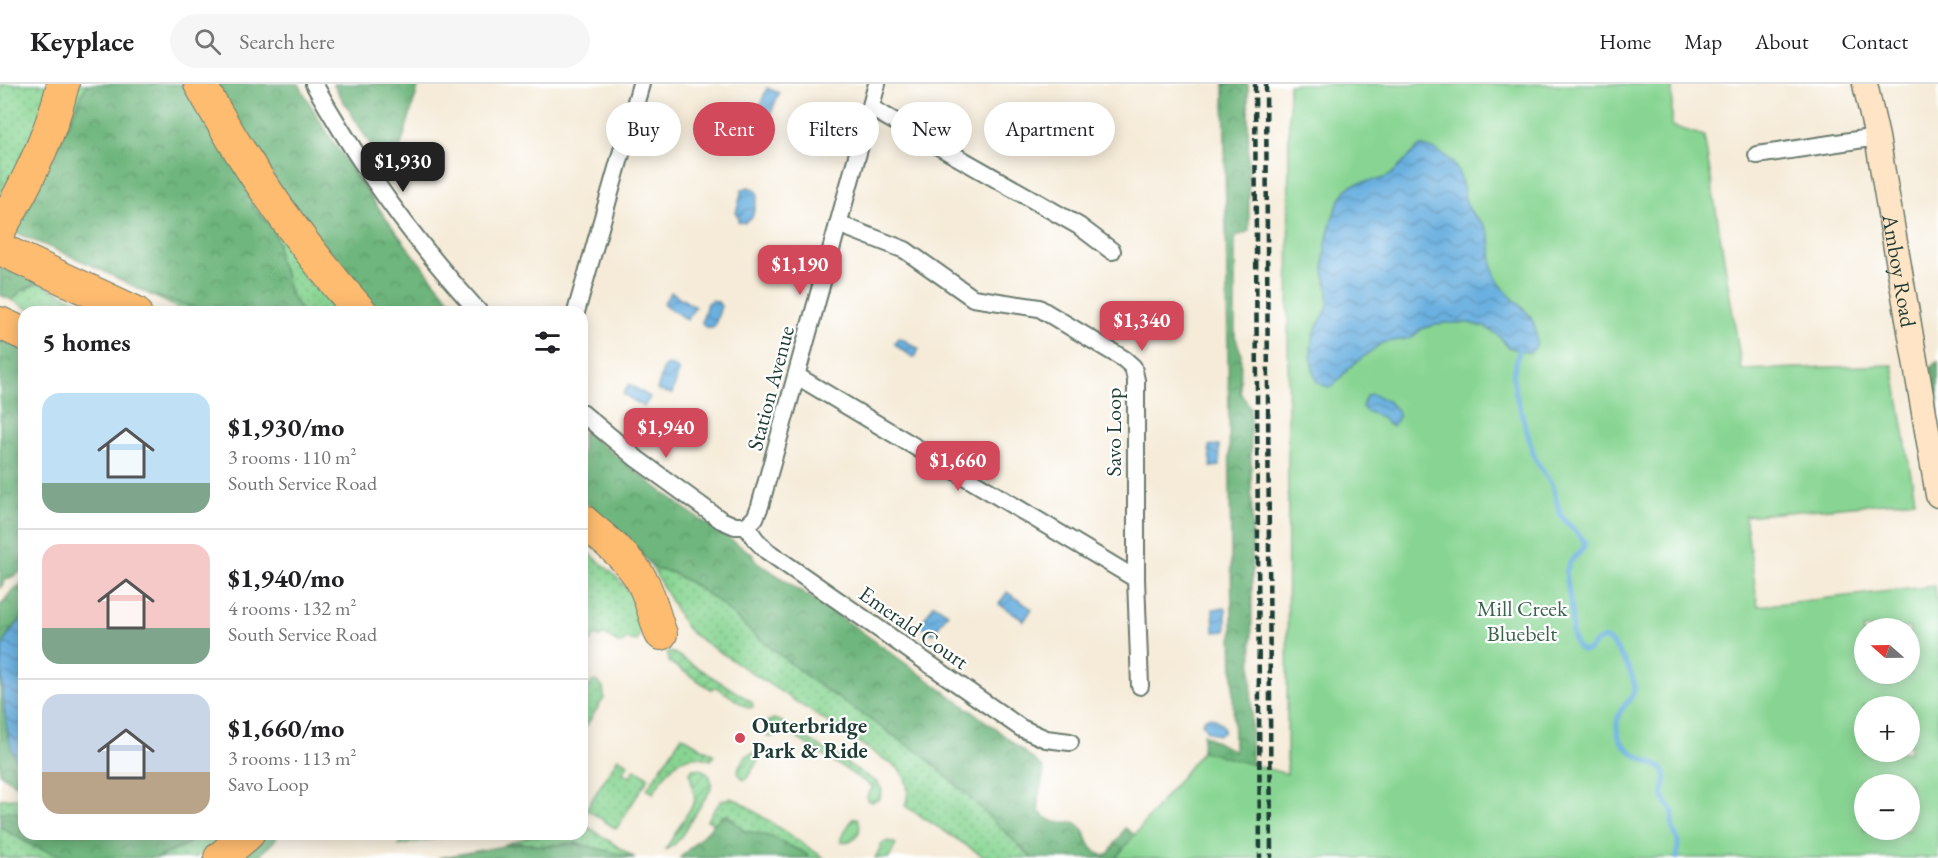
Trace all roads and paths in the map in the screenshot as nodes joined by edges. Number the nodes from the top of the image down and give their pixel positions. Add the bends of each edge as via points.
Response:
1 (63, 84) edge
2 (201, 84) edge
3 (314, 84) edge
4 (641, 84) edge
5 (878, 84) edge
6 (1865, 84) edge
7 (873, 102) edge
8 (879, 113) edge
9 (1877, 138) junction
10 (1757, 155) dead end
11 (857, 156) edge
12 (838, 224) junction
13 (0, 229) edge
14 (1112, 251) dead end
15 (9, 253) edge
16 (122, 306) edge
17 (356, 306) edge
18 (474, 306) edge
19 (578, 306) edge
20 (0, 323) edge
21 (18, 331) edge
22 (797, 376) junction
23 (588, 418) edge
24 (1938, 495) edge
25 (588, 525) edge
26 (746, 526) junction
27 (588, 543) edge
28 (1136, 579) junction
29 (1140, 686) dead end
30 (1070, 742) dead end
31 (241, 840) edge
32 (220, 858) edge

1 - 13 highway via 34,167
2 - 17 highway via 282,212
3 - 18 street via 395,212
4 - 19 street
5 - 7 street, Station Avenue
6 - 9 main road, Amboy Road
8 - 14 street via 1079,226
9 - 10 street
9 - 24 main road, Amboy Road
11 - 12 street, Station Avenue
12 - 22 street, Station Avenue
12 - 28 street, Savo Loop via 905,250 973,298 1039,308 1133,367
15 - 16 highway
20 - 21 highway
22 - 26 street, Station Avenue via 760,506
22 - 28 street
23 - 26 street via 721,520
25 - 27 highway via 639,575 656,621 633,584
26 - 30 street, Emerald Court via 767,551 1021,728 1046,739
28 - 29 street, Savo Loop
31 - 32 highway

